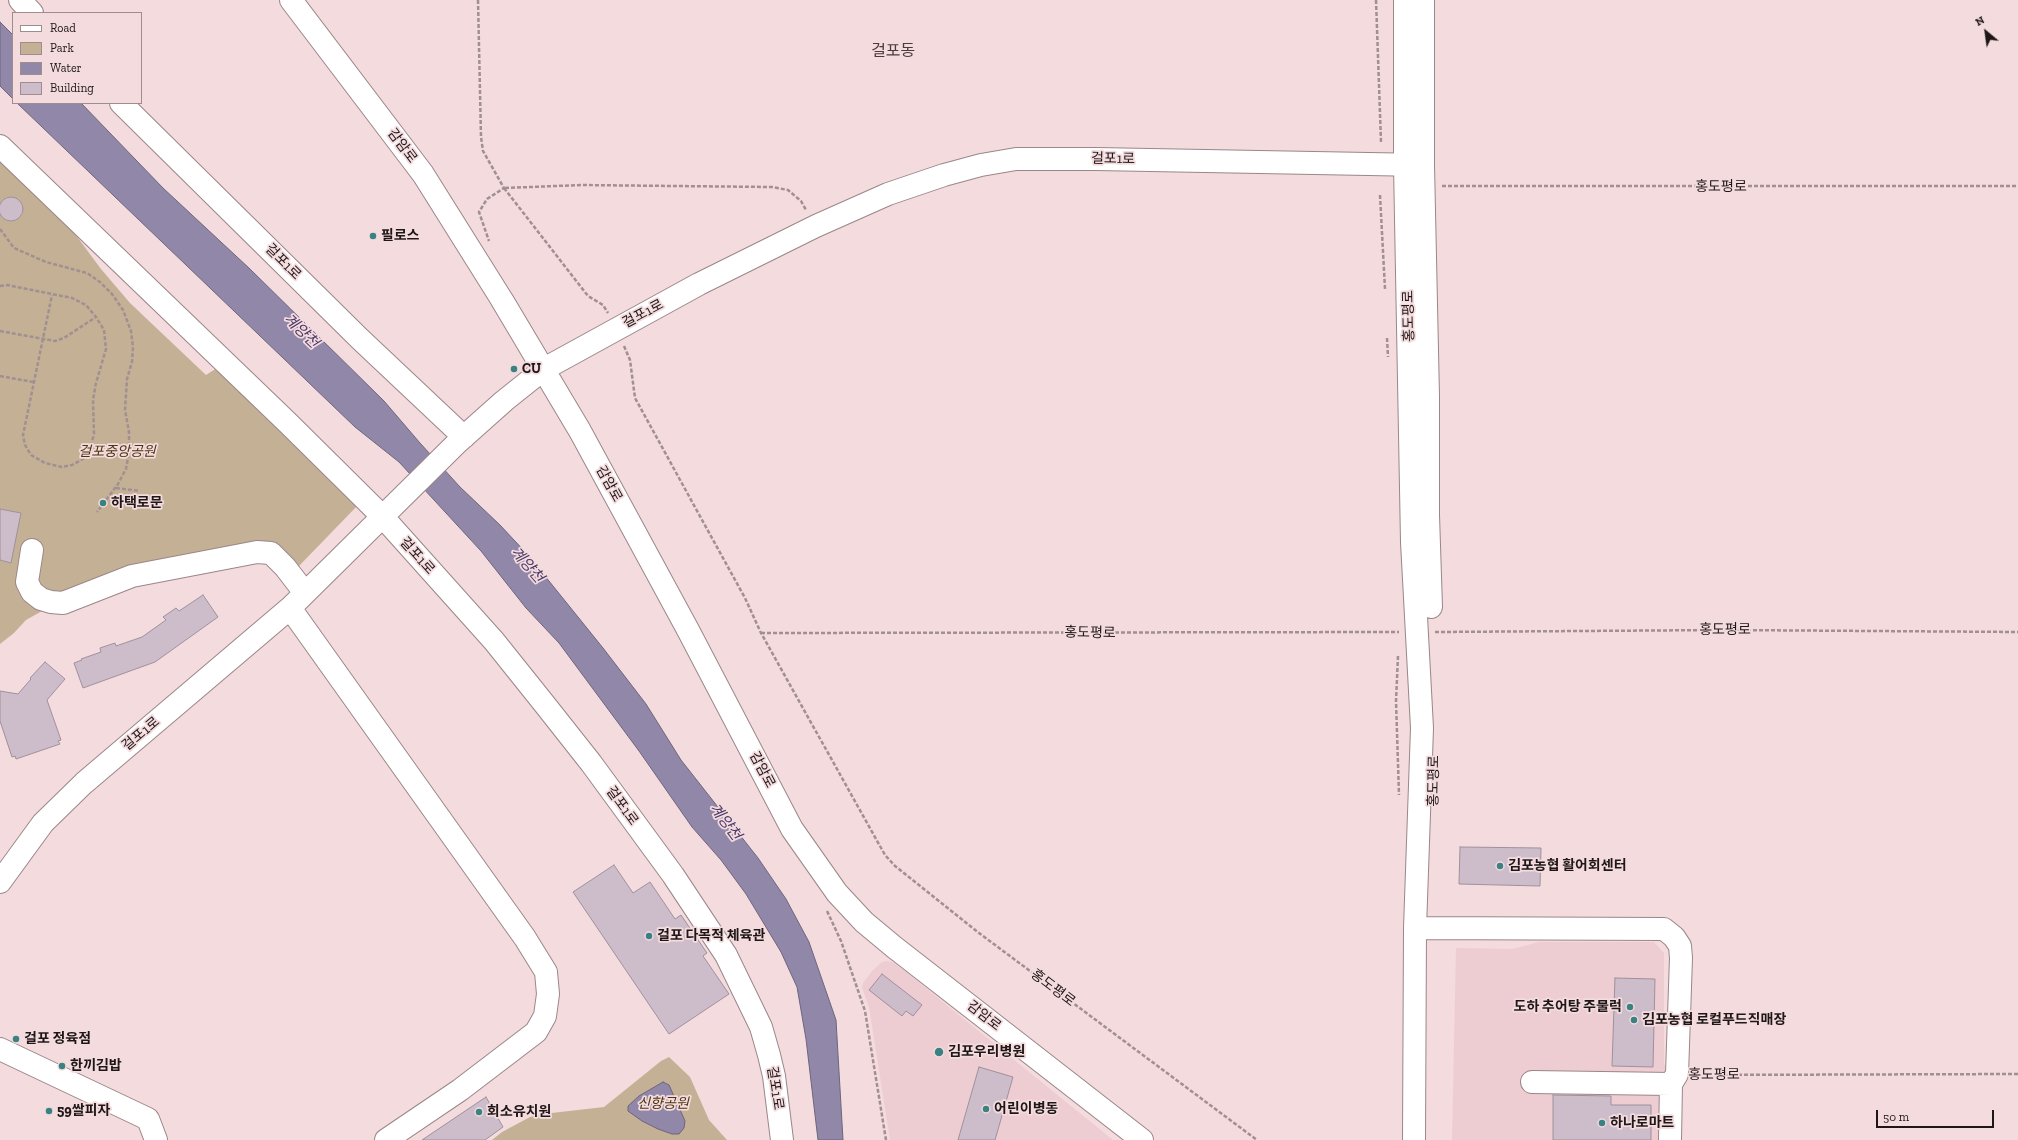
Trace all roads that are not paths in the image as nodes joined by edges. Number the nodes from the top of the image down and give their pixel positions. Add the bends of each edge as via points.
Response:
1 (20, 0) edge
2 (291, 0) edge
3 (1405, 0) edge
4 (1423, 0) edge
5 (31, 12) edge
6 (123, 104) edge
7 (0, 146) edge
8 (1417, 172) junction
9 (544, 368) junction
10 (461, 440) junction
11 (386, 513) junction
12 (32, 550) dead end
13 (305, 593) junction
14 (290, 608) junction
15 (0, 882) edge
16 (1422, 928) junction
17 (0, 1050) edge
18 (1674, 1079) junction
19 (1532, 1082) dead end
20 (156, 1140) edge
21 (386, 1140) edge
22 (782, 1140) edge
23 (1142, 1140) edge
24 (1414, 1140) edge
25 (1427, 1140) edge
26 (1670, 1140) edge

1 - 5 street
2 - 9 street, 감암로 via 423,174
3 - 8 street, 홍도평로
4 - 8 street, 홍도평로
6 - 10 street, 걸포1로
7 - 11 street via 288,423
8 - 9 street, 걸포1로 via 1096,159 1016,159 981,165 888,194 816,226 699,284
8 - 16 street, 홍도평로 via 1428,396 1428,515 1409,632 1435,725
9 - 10 street, 걸포1로
9 - 23 street, 감암로 via 688,630 792,829 837,893 864,922
10 - 11 street, 걸포1로
11 - 13 street, 걸포1로
11 - 22 street, 걸포1로 via 494,641 591,763 673,876 726,955 745,991 765,1041 774,1076
12 - 13 street via 27,582 32,592 41,599 51,602 63,603 132,576 257,552 271,553
13 - 14 street, 걸포1로
14 - 15 street, 걸포1로 via 84,783 43,824
14 - 21 street via 525,938 546,972 548,994 545,1016 536,1032 472,1081
16 - 18 street, 홍도평로 via 1664,929 1680,946 1681,958
16 - 24 street, 홍도평로
16 - 25 street, 홍도평로
17 - 20 street via 148,1119
18 - 19 street
18 - 26 street

